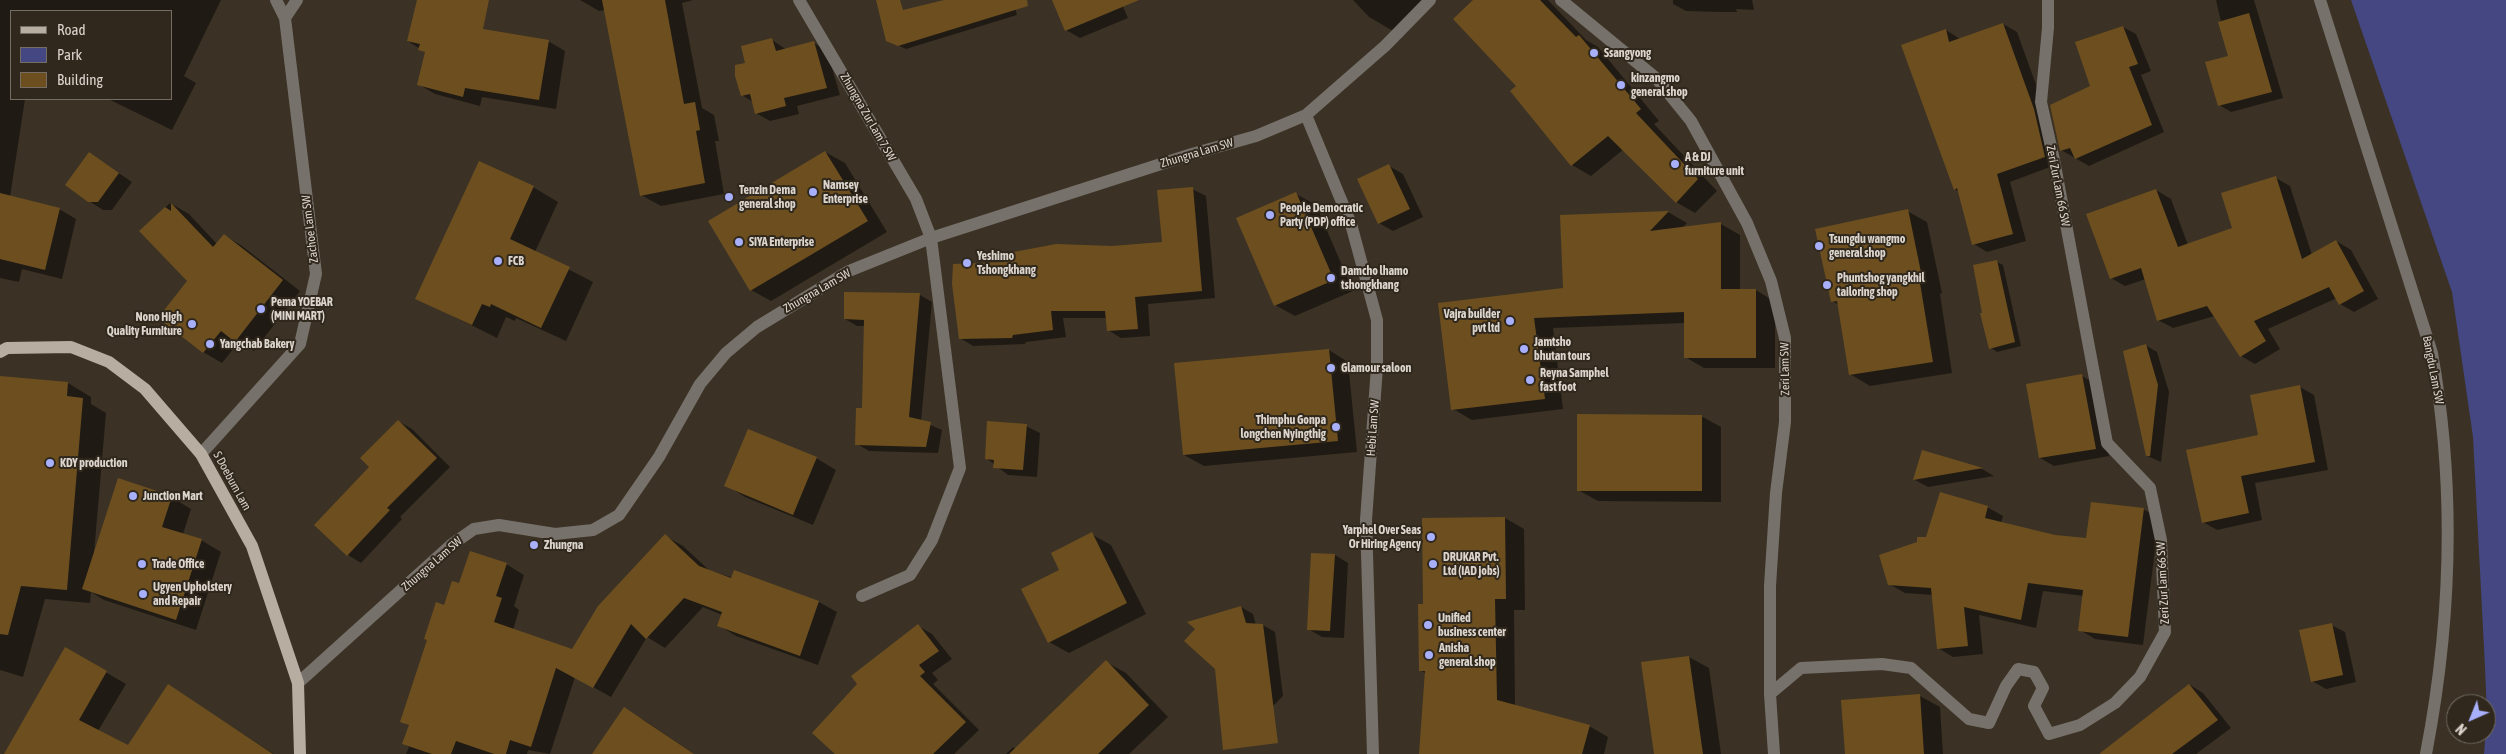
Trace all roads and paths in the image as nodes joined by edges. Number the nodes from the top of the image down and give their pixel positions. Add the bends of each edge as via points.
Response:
1 (276, 0) edge
2 (297, 0) edge
3 (799, 0) edge
4 (1430, 0) edge
5 (1561, 0) edge
6 (2048, 0) edge
7 (2320, 0) edge
8 (285, 18) junction
9 (1306, 115) junction
10 (931, 238) junction
11 (0, 352) edge
12 (201, 454) junction
13 (862, 596) dead end
14 (298, 683) junction
15 (1770, 694) junction
16 (300, 754) edge
17 (1373, 754) edge
18 (1774, 754) edge
19 (2426, 754) edge

1 - 8 street, Zachoe Lam SW
2 - 8 street
3 - 10 street, Zhungna Zur Lam 7 SW via 916,199
4 - 9 street, Zhungna Lam SW via 1385,46
5 - 15 street, Zeri Lam SW via 1657,79 1690,121 1747,223 1771,281 1785,338 1785,422 1776,493 1771,576
6 - 15 street, Zeri Zur Lam 66 SW via 2041,102 2107,443 2150,488 2161,540 2166,632 2140,677 2115,703 2080,725 2049,734 2034,706 2043,688 2034,672 2018,669 2006,686 1989,723 1969,719 1911,668 1882,664 1801,668
7 - 19 street, Bangdu Lam SW via 2432,353 2440,399 2447,479 2449,560 2438,686
8 - 12 street, Zachoe Lam SW via 316,274 300,344
9 - 10 street, Zhungna Lam SW via 1256,136
9 - 17 street, Hebi Lam SW via 1351,224 1377,320 1377,367 1366,520
10 - 13 street, Zhungna Zur Lam 7 SW via 960,468 932,540 910,576
10 - 14 street, Zhungna Lam SW via 849,271 757,327 726,353 700,384 659,457 619,515 593,530 555,534 499,525 474,529 451,545
11 - 12 main road, S Doebum Lam via 8,348 71,348 109,362 144,389
12 - 14 main road, S Doebum Lam via 252,546
14 - 16 main road, S Doebum Lam
15 - 18 street, Zeri Lam SW

